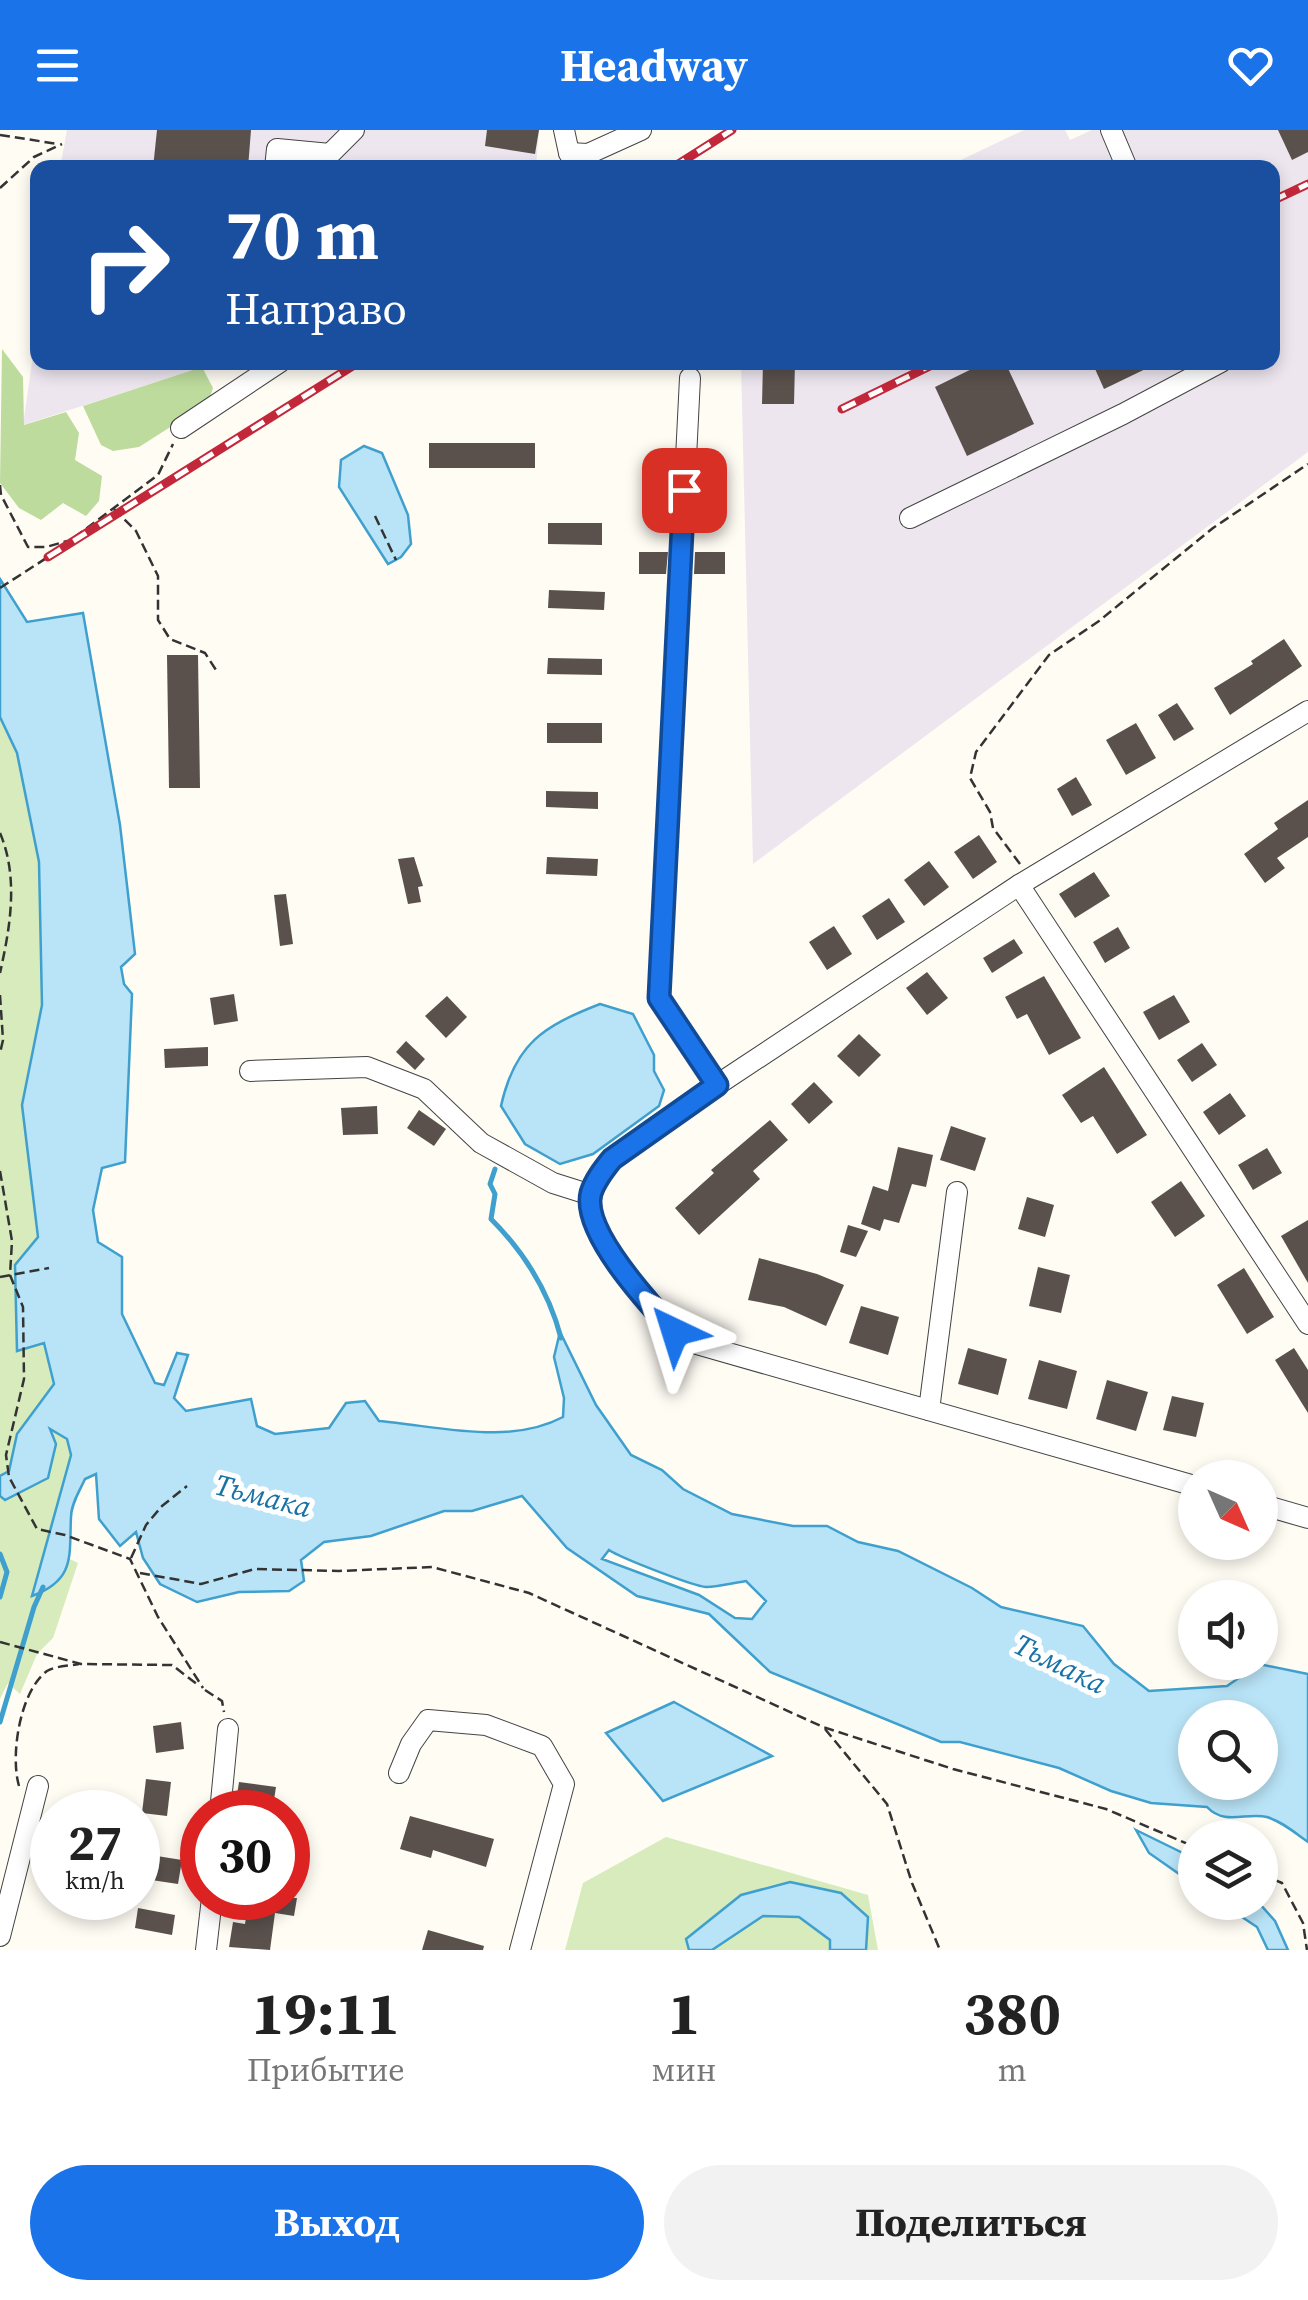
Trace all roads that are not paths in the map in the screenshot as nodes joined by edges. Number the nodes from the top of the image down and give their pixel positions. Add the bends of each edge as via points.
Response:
1 (354, 130) edge
2 (564, 130) edge
3 (640, 130) edge
4 (1110, 130) edge
5 (276, 160) edge
6 (566, 160) edge
7 (1123, 160) edge
8 (268, 370) edge
9 (1206, 370) edge
10 (690, 378) dead end
11 (180, 428) road end
12 (910, 518) dead end
13 (1308, 710) edge
14 (1019, 885) junction
15 (250, 1071) dead end
16 (717, 1085) junction
17 (957, 1192) dead end
18 (590, 1195) junction
19 (1308, 1324) edge
20 (928, 1410) junction
21 (1178, 1481) edge
22 (1278, 1509) edge
23 (1308, 1518) edge
24 (228, 1728) road end
25 (400, 1772) dead end
26 (28, 1785) road end
27 (222, 1790) edge
28 (209, 1920) edge
29 (0, 1936) edge
30 (206, 1950) edge
31 (520, 1950) edge

1 - 5 street via 330,154 277,149
2 - 6 street
3 - 6 street
4 - 7 street
8 - 11 street
9 - 12 street
10 - 16 street via 659,998
13 - 14 street
14 - 16 street
14 - 19 street
15 - 18 street via 367,1067 424,1089 481,1143 553,1183
16 - 18 street via 612,1159
17 - 20 street
18 - 20 street via 591,1214 617,1260 675,1332 736,1357
20 - 21 street
22 - 23 street
24 - 27 street
25 - 31 street via 428,1720 486,1725 542,1746 564,1784
26 - 29 street
28 - 30 street

